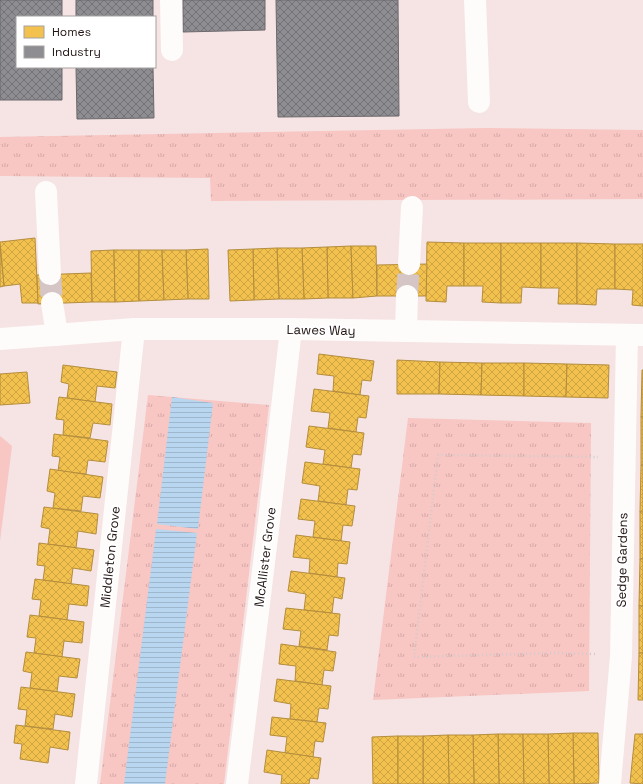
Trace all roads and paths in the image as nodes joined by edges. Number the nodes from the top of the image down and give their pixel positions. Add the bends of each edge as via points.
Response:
1 (171, 0) edge
2 (475, 0) edge
3 (172, 50) dead end
4 (479, 102) dead end
5 (46, 192) dead end
6 (412, 207) dead end
7 (409, 264) tunnel mouth
8 (50, 274) tunnel mouth
9 (407, 296) tunnel mouth
10 (52, 303) tunnel mouth
11 (134, 329) junction
12 (291, 329) junction
13 (406, 331) junction
14 (57, 335) junction
15 (635, 335) edge
16 (0, 339) edge
17 (624, 458) junction
18 (620, 656) junction
19 (86, 784) edge
20 (237, 784) edge
21 (610, 784) edge

1 - 3 street
2 - 4 street
5 - 8 street
6 - 7 street
9 - 13 street
10 - 14 street
11 - 12 street, Lawes Way
11 - 14 street, Lawes Way
11 - 19 street, Middleton Grove
12 - 13 street, Lawes Way
12 - 20 street, McAllister Grove
13 - 15 street, Lawes Way
14 - 16 street, Lawes Way
15 - 17 street, Sedge Gardens
17 - 18 street, Sedge Gardens
17 - 18 path via 438,455 414,658 555,653
18 - 21 street, Sedge Gardens

